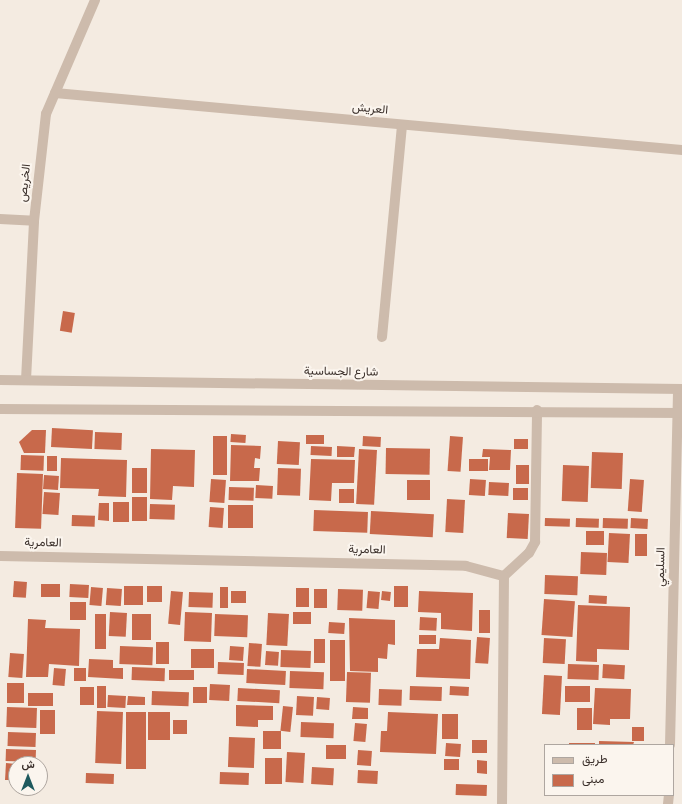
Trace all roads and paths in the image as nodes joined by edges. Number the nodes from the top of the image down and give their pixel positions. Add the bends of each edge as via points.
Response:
1 (95, 0) edge
2 (55, 93) junction
3 (402, 124) junction
4 (682, 150) edge
5 (0, 219) edge
6 (34, 221) junction
7 (382, 337) dead end
8 (0, 380) edge
9 (26, 380) junction
10 (680, 389) edge
11 (0, 409) edge
12 (537, 410) junction
13 (680, 413) edge
14 (0, 556) edge
15 (504, 576) junction
16 (670, 744) edge
17 (502, 804) edge

1 - 2 street, الخريص
2 - 3 street, العريش
2 - 6 street, الخريص via 46,114
3 - 4 street, العريش
3 - 7 street
5 - 6 street
6 - 9 street, الخريص
8 - 9 street, شارع الجساسية
9 - 10 street, شارع الجساسية
10 - 13 street, السليمي
11 - 12 street
12 - 13 street
12 - 15 street via 535,542 530,553
13 - 16 street, السليمي
14 - 15 street, العامرية via 466,566
15 - 17 street

